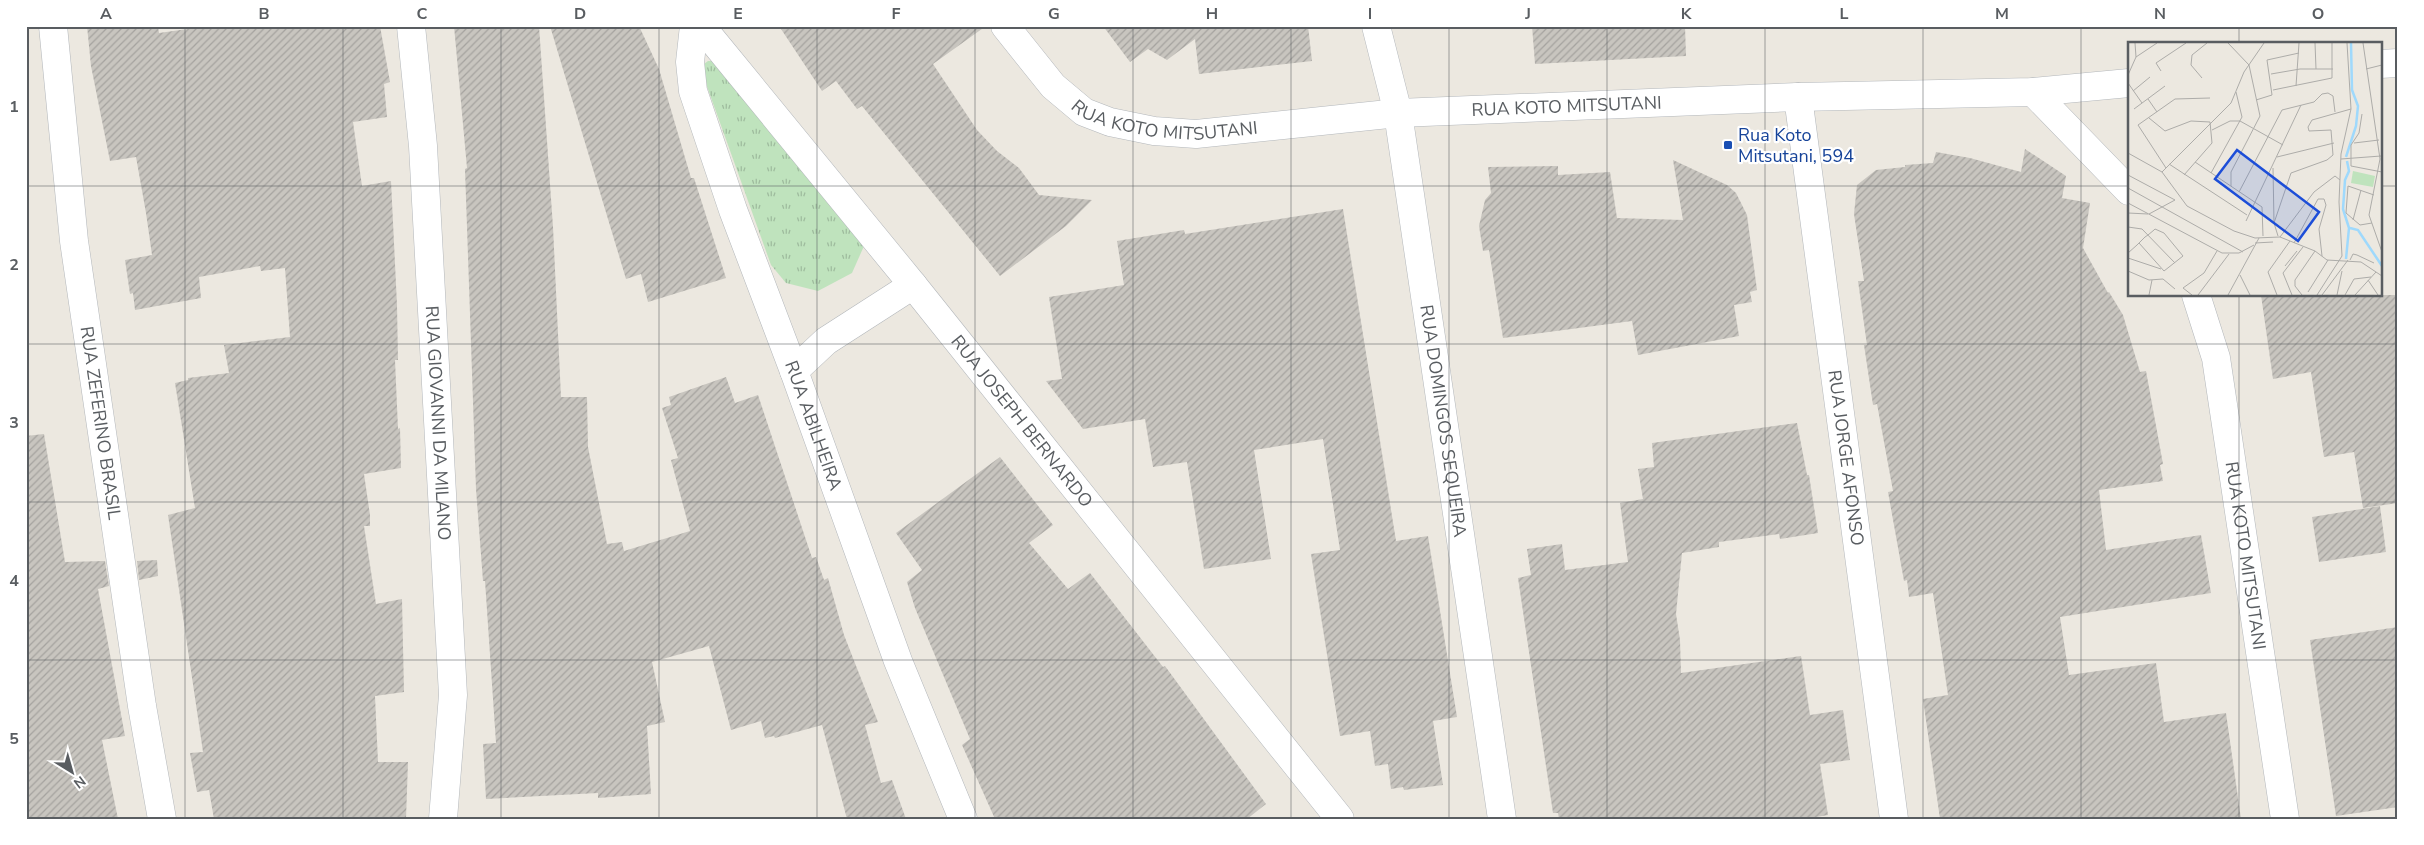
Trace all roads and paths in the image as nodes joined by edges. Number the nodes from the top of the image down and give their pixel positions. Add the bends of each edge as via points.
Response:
1 (53, 26) edge
2 (412, 26) edge
3 (694, 26) edge
4 (701, 26) edge
5 (1005, 26) edge
6 (1376, 26) edge
7 (2398, 63) edge
8 (2382, 64) edge
9 (2128, 83) edge
10 (2033, 92) junction
11 (1798, 97) junction
12 (1398, 113) junction
13 (2128, 190) edge
14 (913, 286) junction
15 (2196, 296) edge
16 (794, 371) junction
17 (162, 819) edge
18 (443, 819) edge
19 (964, 819) edge
20 (1340, 819) edge
21 (1502, 819) edge
22 (1894, 819) edge
23 (2285, 819) edge

1 - 17 street, RUA ZEFERINO BRASIL via 76,260 142,706
2 - 18 street, RUA GIOVANNI DA MILANO via 423,146 453,695
3 - 16 street, RUA ABILHEIRA via 690,62 693,91 733,210
4 - 14 street, RUA JOSEPH BERNARDO
5 - 12 street, RUA KOTO MITSUTANI via 1053,86 1084,112 1110,122 1154,131 1196,134
6 - 12 street, RUA DOMINGOS SEQUEIRA
7 - 8 street
9 - 10 street, RUA KOTO MITSUTANI
10 - 11 street, RUA KOTO MITSUTANI
10 - 13 street
11 - 12 street, RUA KOTO MITSUTANI
11 - 22 street, RUA JORGE AFONSO
12 - 21 street, RUA DOMINGOS SEQUEIRA
14 - 16 street via 826,341
14 - 20 street, RUA JOSEPH BERNARDO
15 - 23 street, RUA KOTO MITSUTANI via 2216,358
16 - 19 street, RUA ABILHEIRA via 898,661

